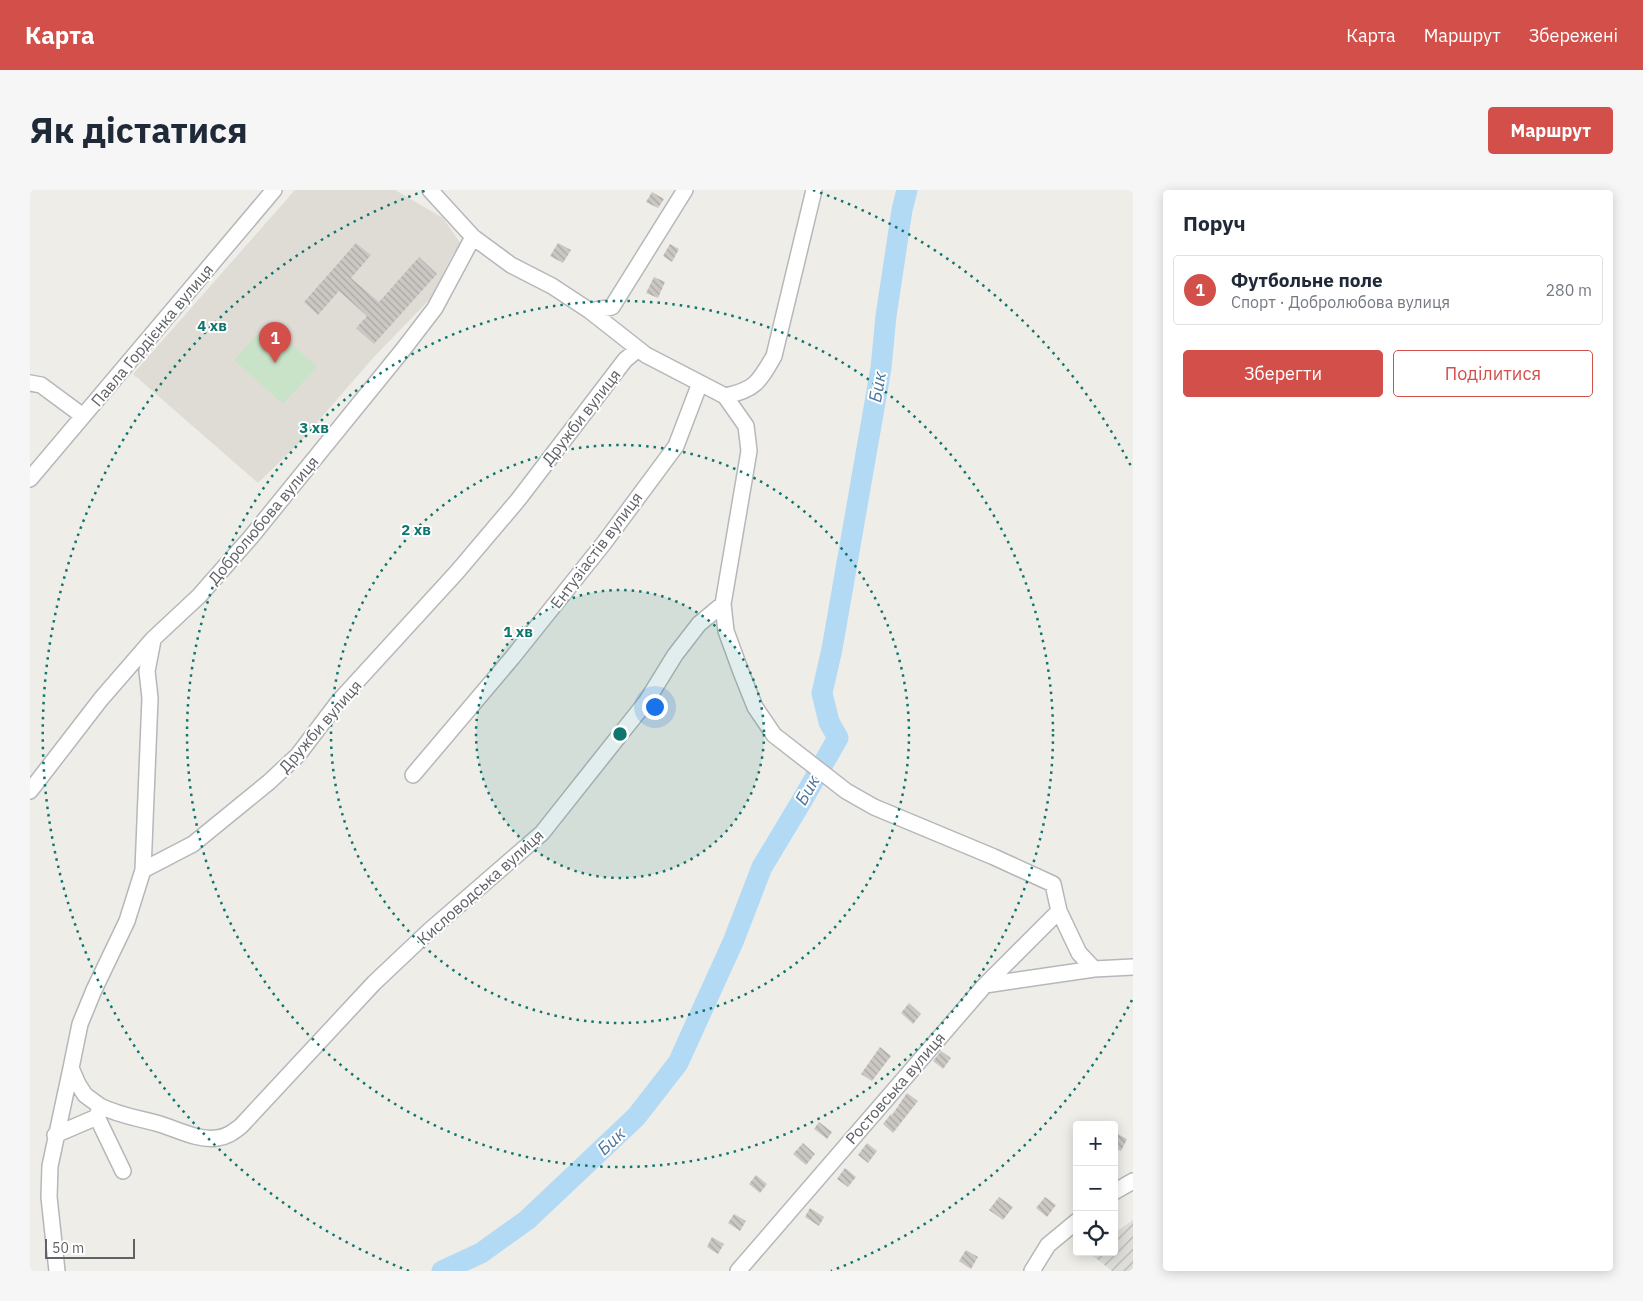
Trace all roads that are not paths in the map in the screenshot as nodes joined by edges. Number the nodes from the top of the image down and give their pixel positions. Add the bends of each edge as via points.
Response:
1 (274, 190) edge
2 (430, 190) edge
3 (686, 190) edge
4 (814, 190) edge
5 (473, 237) junction
6 (590, 312) junction
7 (637, 350) junction
8 (700, 382) junction
9 (30, 383) edge
10 (725, 396) junction
11 (83, 416) junction
12 (30, 479) edge
13 (724, 604) junction
14 (153, 639) junction
15 (413, 775) dead end
16 (30, 791) edge
17 (143, 870) junction
18 (1059, 911) junction
19 (1133, 967) edge
20 (1094, 969) junction
21 (985, 985) junction
22 (71, 1068) junction
23 (99, 1111) junction
24 (55, 1135) junction
25 (124, 1171) dead end
26 (1133, 1181) edge
27 (1118, 1190) edge
28 (1073, 1224) edge
29 (57, 1271) edge
30 (738, 1271) edge
31 (1032, 1271) edge

1 - 11 street, Павла Гордієнка вулиця
2 - 5 street
3 - 6 street via 612,307
4 - 10 street via 774,356 759,380 744,392
5 - 6 street via 511,265 552,286
5 - 14 street, Добролюбова вулиця via 435,308 402,351 251,537 199,596
6 - 7 street
7 - 8 street
7 - 17 street, Дружби вулиця via 625,360 518,500 339,701 298,756 193,844
8 - 10 street
8 - 15 street, Ентузіастів вулиця via 676,446 604,543
9 - 11 street via 41,385
10 - 13 street via 746,426 750,451
11 - 12 street, Павла Гордієнка вулиця
13 - 18 street via 726,631 741,672 755,706 774,735 846,791 874,807 1053,884
13 - 23 street, Кисловодська вулиця via 699,624 646,702 542,833 374,983 241,1126 228,1136 200,1137 156,1123
14 - 16 street, Добролюбова вулиця via 101,699
14 - 17 street via 147,671 150,698
17 - 22 street via 127,921 80,1024
18 - 20 street via 1080,954
18 - 21 street, Ростовська вулиця
19 - 20 street
20 - 21 street
21 - 30 street, Ростовська вулиця
22 - 23 street via 85,1095
22 - 24 street via 62,1117
23 - 24 street
23 - 25 street
24 - 29 street via 49,1197
26 - 27 street
28 - 31 street via 1048,1245

